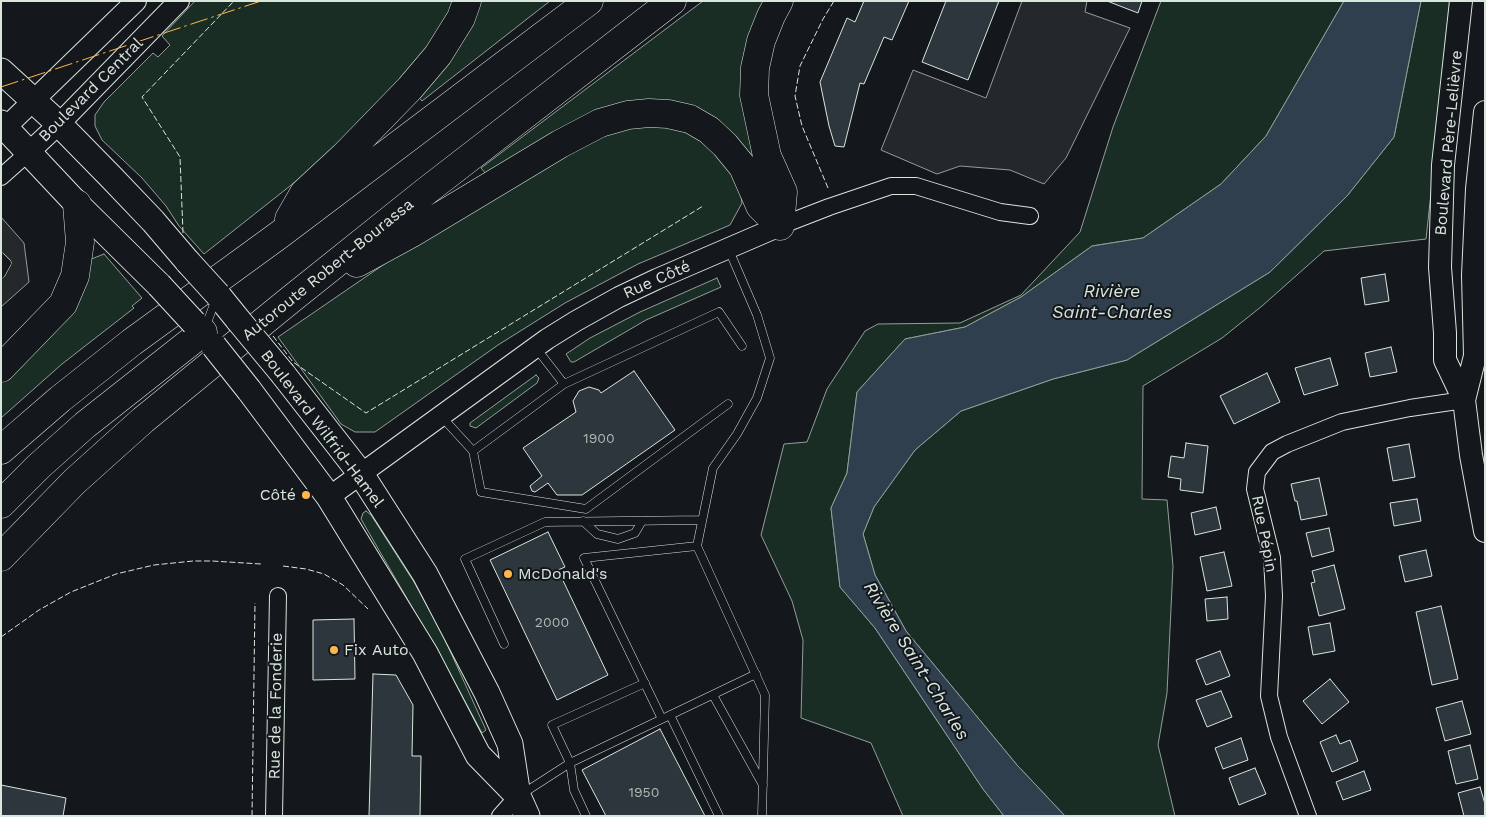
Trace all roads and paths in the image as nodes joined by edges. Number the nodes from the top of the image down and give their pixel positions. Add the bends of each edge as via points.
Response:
1 (136, 1) edge
2 (179, 1) edge
3 (467, 1) edge
4 (589, 1) edge
5 (672, 1) edge
6 (779, 1) edge
7 (1461, 1) edge
8 (1, 71) edge
9 (33, 100) junction
10 (1485, 112) edge
11 (59, 124) junction
12 (3, 127) edge
13 (28, 153) junction
14 (1, 177) edge
15 (77, 204) junction
16 (1030, 216) dead end
17 (780, 226) junction
18 (279, 235) junction
19 (728, 248) junction
20 (1, 257) edge
21 (1, 274) edge
22 (218, 295) junction
23 (290, 300) junction
24 (193, 340) junction
25 (742, 346) dead end
26 (536, 348) junction
27 (1, 368) edge
28 (564, 384) junction
29 (1464, 400) junction
30 (728, 404) dead end
31 (441, 416) junction
32 (1, 450) edge
33 (472, 451) junction
34 (361, 474) junction
35 (329, 497) junction
36 (1, 504) edge
37 (702, 520) junction
38 (583, 521) junction
39 (642, 521) junction
40 (1485, 531) edge
41 (697, 546) junction
42 (1, 558) edge
43 (278, 596) dead end
44 (504, 644) dead end
45 (756, 674) junction
46 (645, 683) junction
47 (712, 695) junction
48 (666, 717) junction
49 (570, 763) junction
50 (762, 785) junction
51 (523, 806) edge
52 (274, 816) edge
53 (500, 816) edge
54 (586, 816) edge
55 (719, 816) edge
56 (762, 816) edge
57 (1308, 816) edge

1 - 9 street, Boulevard Central
2 - 11 street, Boulevard Central
3 - 18 highway via 461,18 438,55 368,132 304,193
4 - 18 highway
5 - 23 highway, Autoroute Robert-Bourassa
6 - 17 highway via 761,41 754,95 767,156 783,192
7 - 29 main road, Boulevard Père-Lelièvre via 1444,165 1440,267 1445,360
8 - 9 main road, Boulevard Wilfrid-Hamel
9 - 11 main road, Boulevard Wilfrid-Hamel
9 - 12 street, Boulevard Central
10 - 29 main road, Boulevard Père-Lelièvre via 1477,189 1475,356
11 - 13 street, Boulevard Central
11 - 22 main road, Boulevard Wilfrid-Hamel, bridge via 154,221
12 - 13 main road
13 - 14 street, Boulevard Central
13 - 15 main road
15 - 24 main road, bridge via 159,285
15 - 27 highway via 80,242 75,276 63,304
16 - 17 street, Rue Côté via 1000,212 916,186 891,186
17 - 19 street, Rue Côté
17 - 23 highway via 760,206 743,167 709,130 690,119 668,114 628,115 600,123 560,144
18 - 32 highway via 132,342
19 - 26 street, Rue Côté via 620,297
19 - 37 lane via 757,315 770,358 757,398 713,468
20 - 21 lane via 7,263
22 - 24 lane
22 - 34 main road, Boulevard Wilfrid-Hamel, bridge
23 - 42 highway, Autoroute Robert-Bourassa via 143,420 75,481
24 - 35 main road, bridge via 249,390
24 - 36 highway via 85,425
25 - 28 lane via 720,312
26 - 28 lane
26 - 31 street, Rue Côté
28 - 33 lane
29 - 40 main road, Boulevard Père-Lelièvre
29 - 57 street, Rue Pépin via 1342,422 1272,452 1256,472 1255,489 1272,558 1274,596 1269,696 1278,737
30 - 33 lane via 586,509 481,492
31 - 33 lane
31 - 34 street, Rue Côté
34 - 35 street, Rue Côté
34 - 51 main road, Boulevard Wilfrid-Hamel via 425,574 487,693 510,744
35 - 51 main road via 425,653 478,755
37 - 39 lane
37 - 41 lane
38 - 39 lane
38 - 39 lane via 597,534 618,539 635,534
38 - 44 lane via 545,522 465,559
41 - 45 lane
41 - 46 lane via 584,558
43 - 52 street, Rue de la Fonderie
45 - 47 lane
45 - 50 lane via 764,694
46 - 48 lane
46 - 49 lane via 552,725
47 - 48 lane
47 - 50 lane
48 - 49 lane
48 - 55 lane
49 - 51 lane
49 - 54 lane via 574,790
50 - 56 lane
51 - 53 street

